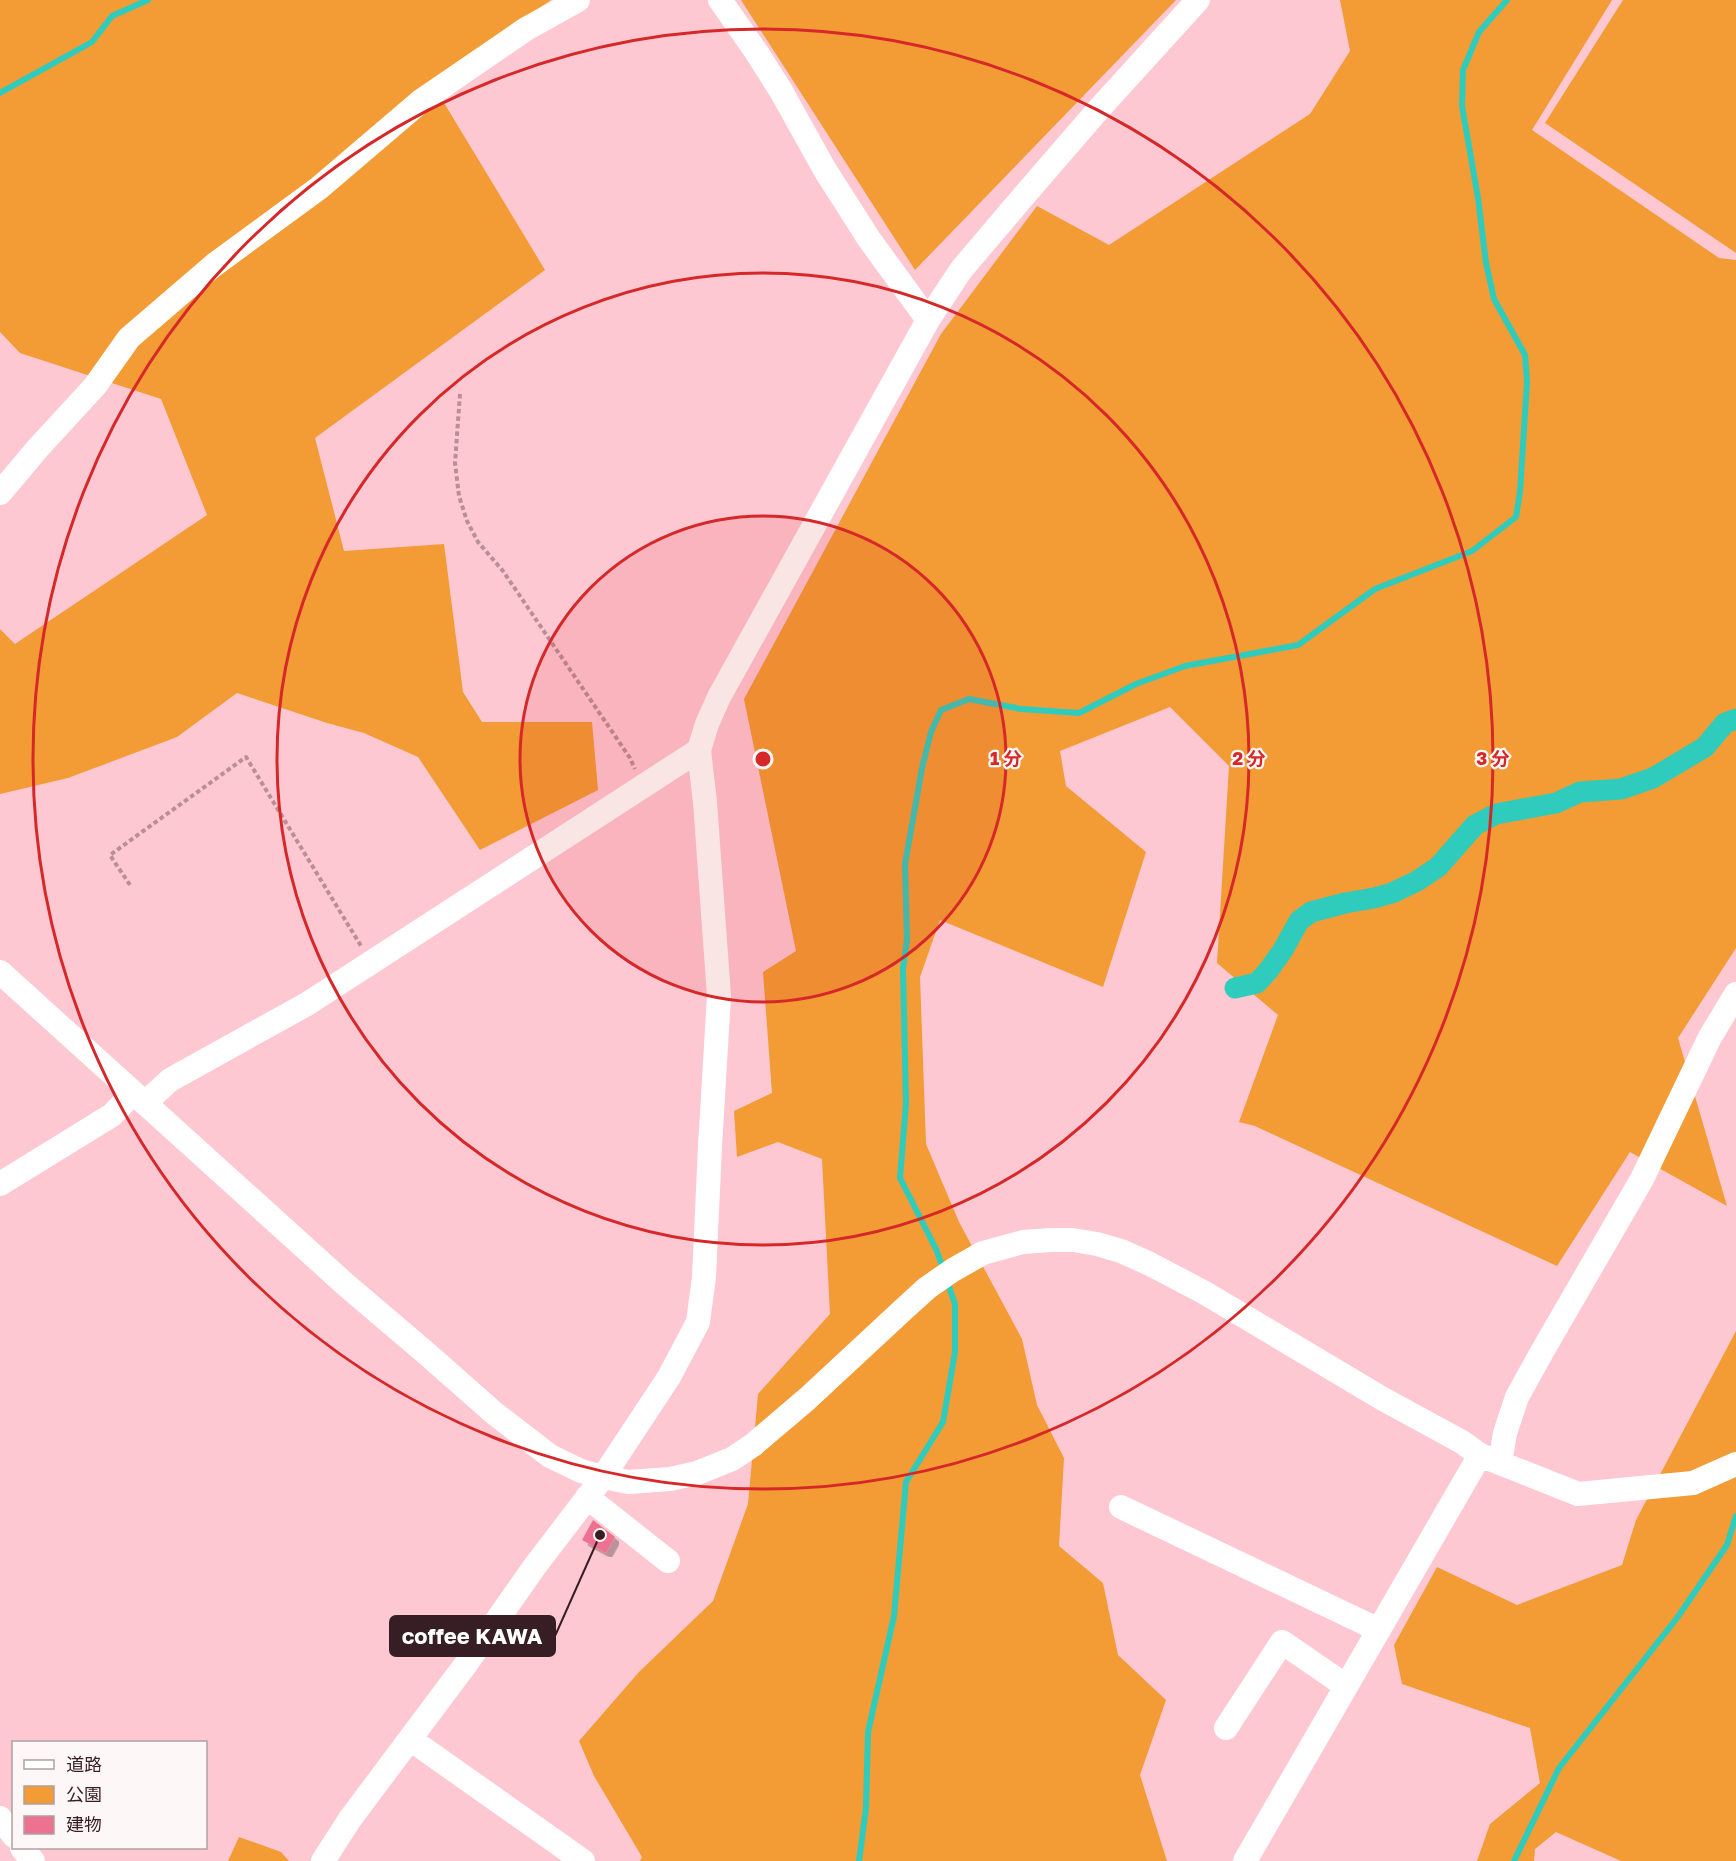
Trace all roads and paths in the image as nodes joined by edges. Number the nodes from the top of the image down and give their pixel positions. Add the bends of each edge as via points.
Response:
1 (578, 0) edge
2 (720, 0) edge
3 (1198, 0) edge
4 (928, 320) junction
5 (460, 394) dead end
6 (0, 493) edge
7 (699, 750) junction
8 (643, 786) junction
9 (130, 885) dead end
10 (371, 962) junction
11 (0, 972) edge
12 (1736, 994) edge
13 (139, 1098) junction
14 (0, 1184) edge
15 (1490, 1459) junction
16 (1736, 1464) edge
17 (603, 1477) junction
18 (587, 1497) junction
19 (1121, 1507) dead end
20 (668, 1561) dead end
21 (1379, 1630) junction
22 (1346, 1686) junction
23 (1226, 1728) dead end
24 (410, 1739) junction
25 (0, 1818) edge
26 (12, 1833) edge
27 (23, 1849) edge
28 (33, 1861) edge
29 (323, 1861) edge
30 (583, 1861) edge
31 (1245, 1861) edge

1 - 6 street via 526,29 421,101 320,189 205,272 129,338 95,386
2 - 4 street via 775,82 869,239
3 - 4 street via 961,270
4 - 7 street via 719,697
5 - 8 path via 455,463 459,496 468,521 478,542 503,571 630,758
7 - 8 street
7 - 17 street via 719,996 704,1277 698,1322 669,1377
8 - 10 street
9 - 10 path via 110,855 246,757
10 - 13 street via 307,1004
11 - 13 street
12 - 15 street via 1710,1037 1642,1179 1518,1397
13 - 14 street
13 - 17 street via 494,1413 550,1456
15 - 16 street via 1578,1494 1693,1483
15 - 17 street via 1150,1264 1096,1244 1051,1240 1023,1242 983,1253 960,1265 927,1288 807,1399 732,1459 670,1479 628,1482
15 - 21 street
17 - 18 street
18 - 20 street
18 - 24 street
19 - 21 street
21 - 22 street
22 - 23 street via 1282,1642
22 - 31 street
24 - 29 street
24 - 30 street
25 - 26 street
27 - 28 street

